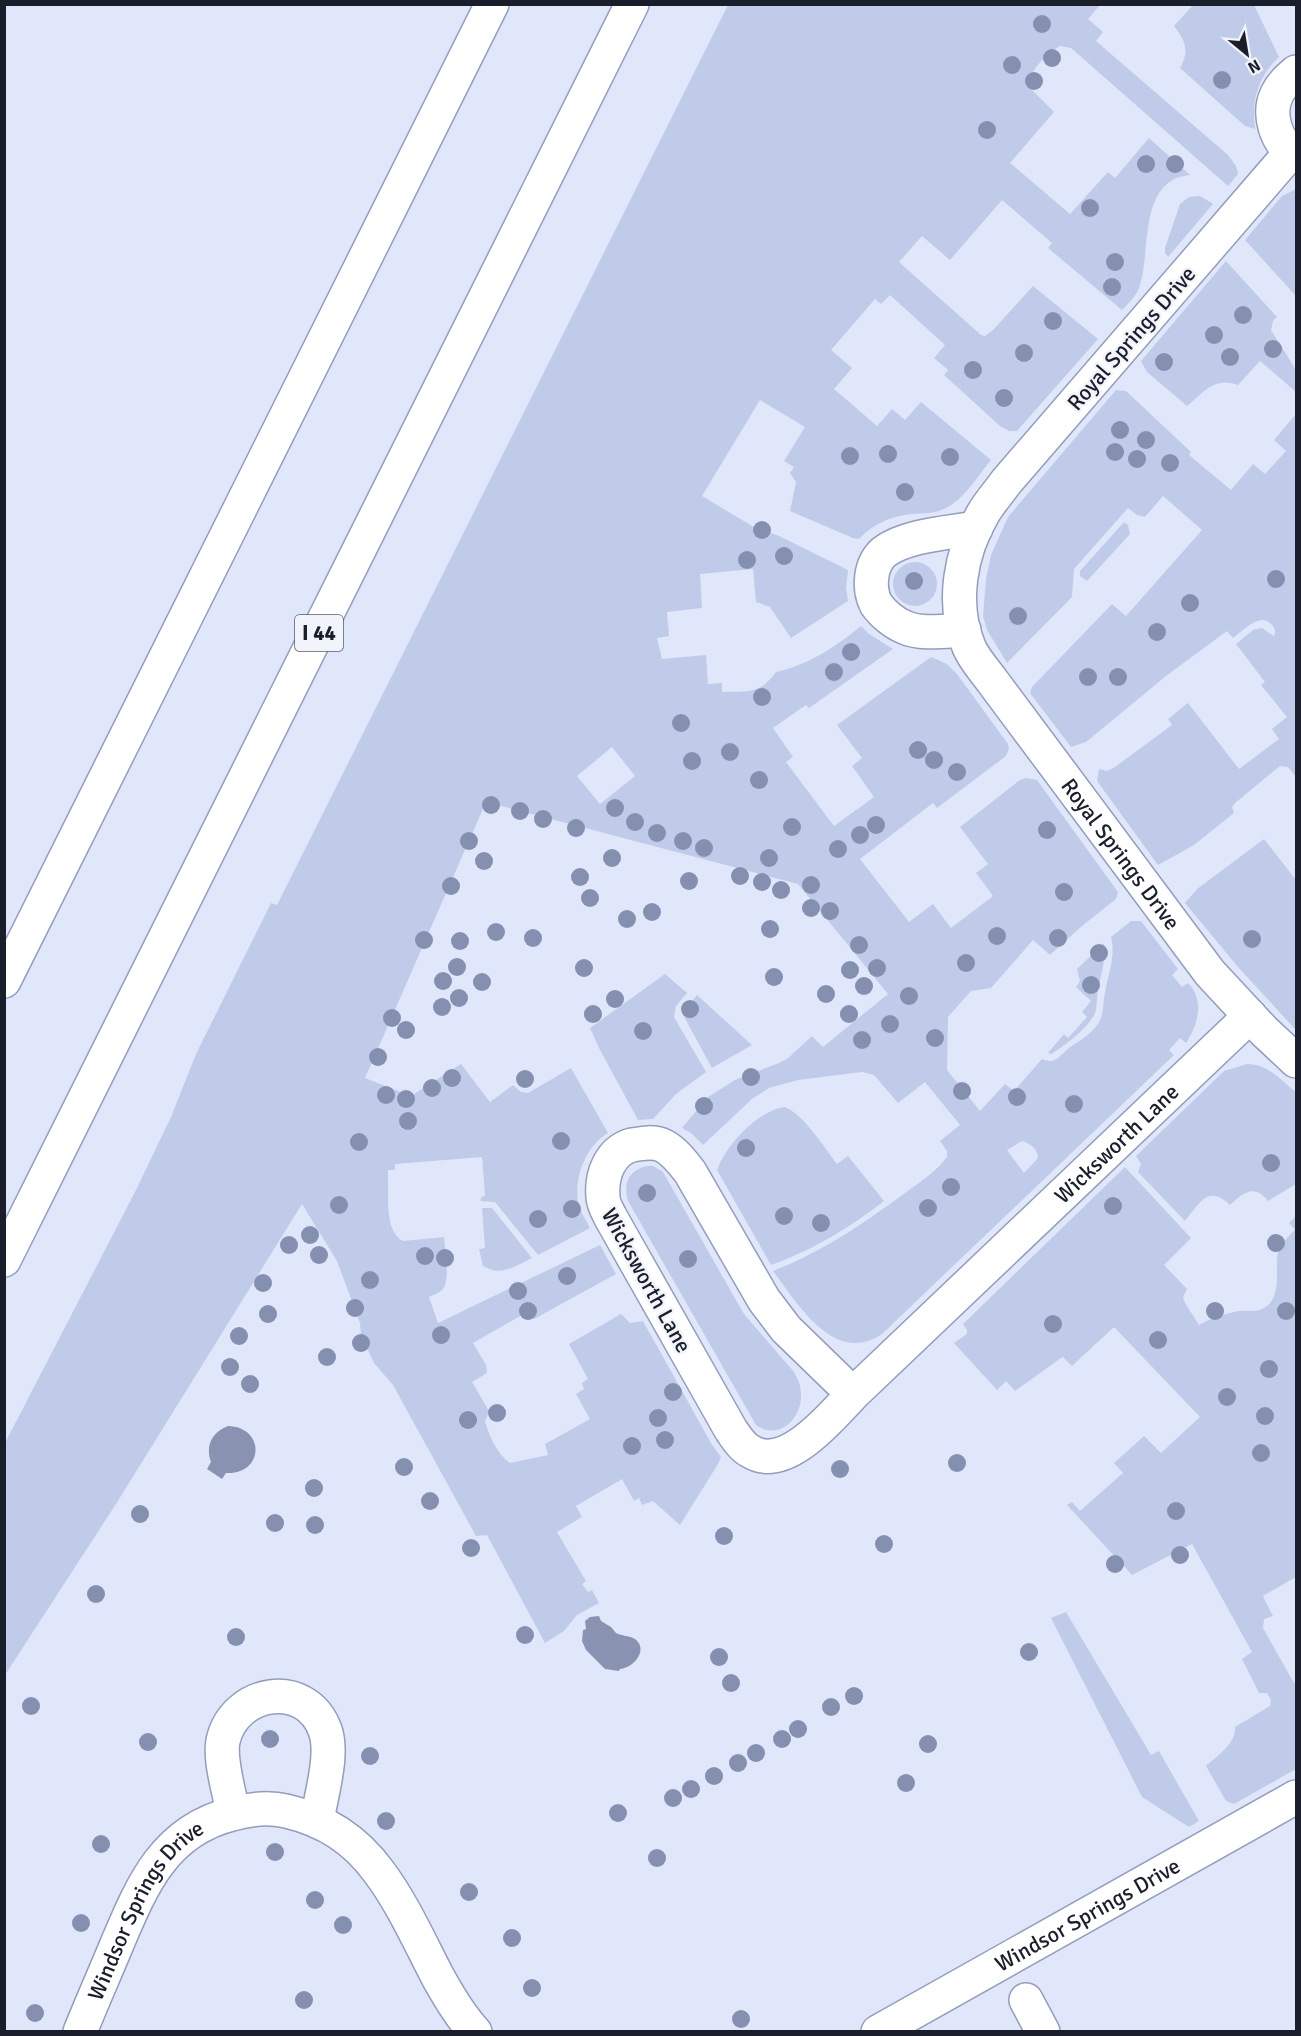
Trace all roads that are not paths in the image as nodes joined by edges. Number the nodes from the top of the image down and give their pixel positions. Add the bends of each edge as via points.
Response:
1 (492, 4) edge
2 (632, 4) edge
3 (1296, 72) edge
4 (1294, 152) edge
5 (976, 528) junction
6 (964, 630) junction
7 (4, 981) edge
8 (1250, 1016) junction
9 (1296, 1061) edge
10 (4, 1260) edge
11 (853, 1394) junction
12 (1296, 1797) edge
13 (234, 1813) junction
14 (316, 1821) junction
15 (1026, 2000) dead end
16 (80, 2031) edge
17 (475, 2031) edge
18 (878, 2031) edge
19 (1043, 2031) edge

1 - 7 main road
2 - 10 main road, I 44
3 - 4 main road, Royal Springs Drive via 1276,95 1273,110 1281,140
4 - 5 main road, Royal Springs Drive via 1006,482
5 - 6 main road, Royal Springs Drive via 960,581 958,602
5 - 6 main road via 900,542 882,554 873,568 871,583 876,604 905,628
6 - 8 main road, Royal Springs Drive via 970,649 987,674 1210,973
8 - 9 main road, Royal Springs Drive
8 - 11 main road, Wicksworth Lane
11 - 11 main road, Wicksworth Lane via 801,1444 767,1456 750,1452 731,1430 610,1218 603,1198 604,1175 611,1159 626,1147 644,1142 664,1146 679,1158 764,1300 786,1329
12 - 18 main road, Windsor Springs Drive
13 - 14 main road, Windsor Springs Drive via 274,1808
13 - 14 main road, Windsor Springs Drive via 222,1743 228,1726 252,1701 269,1696 287,1697 316,1714 325,1729 328,1746
13 - 16 main road, Windsor Springs Drive via 212,1819 190,1832 147,1878
14 - 17 main road, Windsor Springs Drive via 358,1846 380,1873 452,2002
15 - 19 main road

